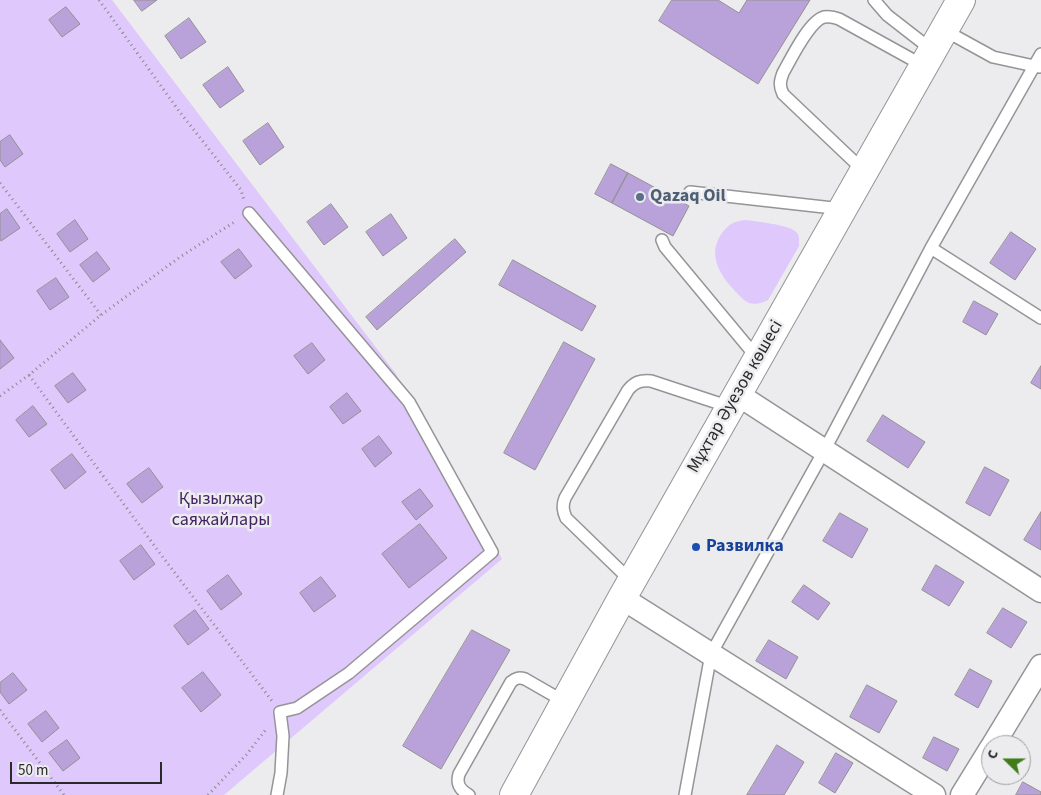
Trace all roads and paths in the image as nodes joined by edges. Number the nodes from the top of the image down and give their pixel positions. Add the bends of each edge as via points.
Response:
1 (99, 0) edge
2 (874, 0) edge
3 (961, 0) edge
4 (933, 49) junction
5 (1041, 54) edge
6 (1038, 67) edge
7 (864, 170) junction
8 (0, 183) edge
9 (690, 192) dead end
10 (842, 209) junction
11 (249, 213) junction
12 (662, 240) dead end
13 (931, 248) junction
14 (102, 315) junction
15 (1041, 318) edge
16 (758, 358) junction
17 (29, 375) junction
18 (0, 396) edge
19 (734, 401) junction
20 (824, 451) junction
21 (627, 589) junction
22 (1041, 591) edge
23 (711, 654) junction
24 (1041, 666) edge
25 (565, 702) junction
26 (0, 710) edge
27 (280, 712) junction
28 (999, 735) edge
29 (981, 764) edge
30 (64, 795) edge
31 (208, 795) edge
32 (277, 795) edge
33 (469, 795) edge
34 (514, 795) edge
35 (685, 795) edge
36 (934, 795) edge
37 (962, 795) edge

1 - 11 path via 241,190
2 - 4 lane via 887,15
3 - 4 main road, Мұхтар Әуезов көшесі
4 - 6 lane
4 - 7 main road, Мұхтар Әуезов көшесі
4 - 7 lane via 831,16 823,17 810,28 783,73 780,80 783,94
5 - 6 lane
6 - 13 lane
7 - 10 main road, Мұхтар Әуезов көшесі
8 - 14 path
9 - 10 lane
10 - 16 main road, Мұхтар Әуезов көшесі
11 - 14 path via 180,257
11 - 27 lane via 409,402 492,552 349,673 297,708
12 - 16 lane
13 - 15 lane
13 - 20 lane
14 - 17 path
16 - 19 main road, Мұхтар Әуезов көшесі
17 - 18 path
17 - 27 path
19 - 20 street
19 - 21 main road, Мұхтар Әуезов көшесі
19 - 21 lane via 651,381 637,381 628,390 566,498 563,505 566,518
20 - 22 street
20 - 23 lane
21 - 23 street
21 - 25 main road, Мұхтар Әуезов көшесі
23 - 35 lane
23 - 36 street
24 - 28 street
25 - 33 lane via 525,679 511,682 459,774 458,785
25 - 34 main road, Мұхтар Әуезов көшесі
26 - 30 path
27 - 31 path via 247,754
27 - 32 lane via 283,736
29 - 37 street

